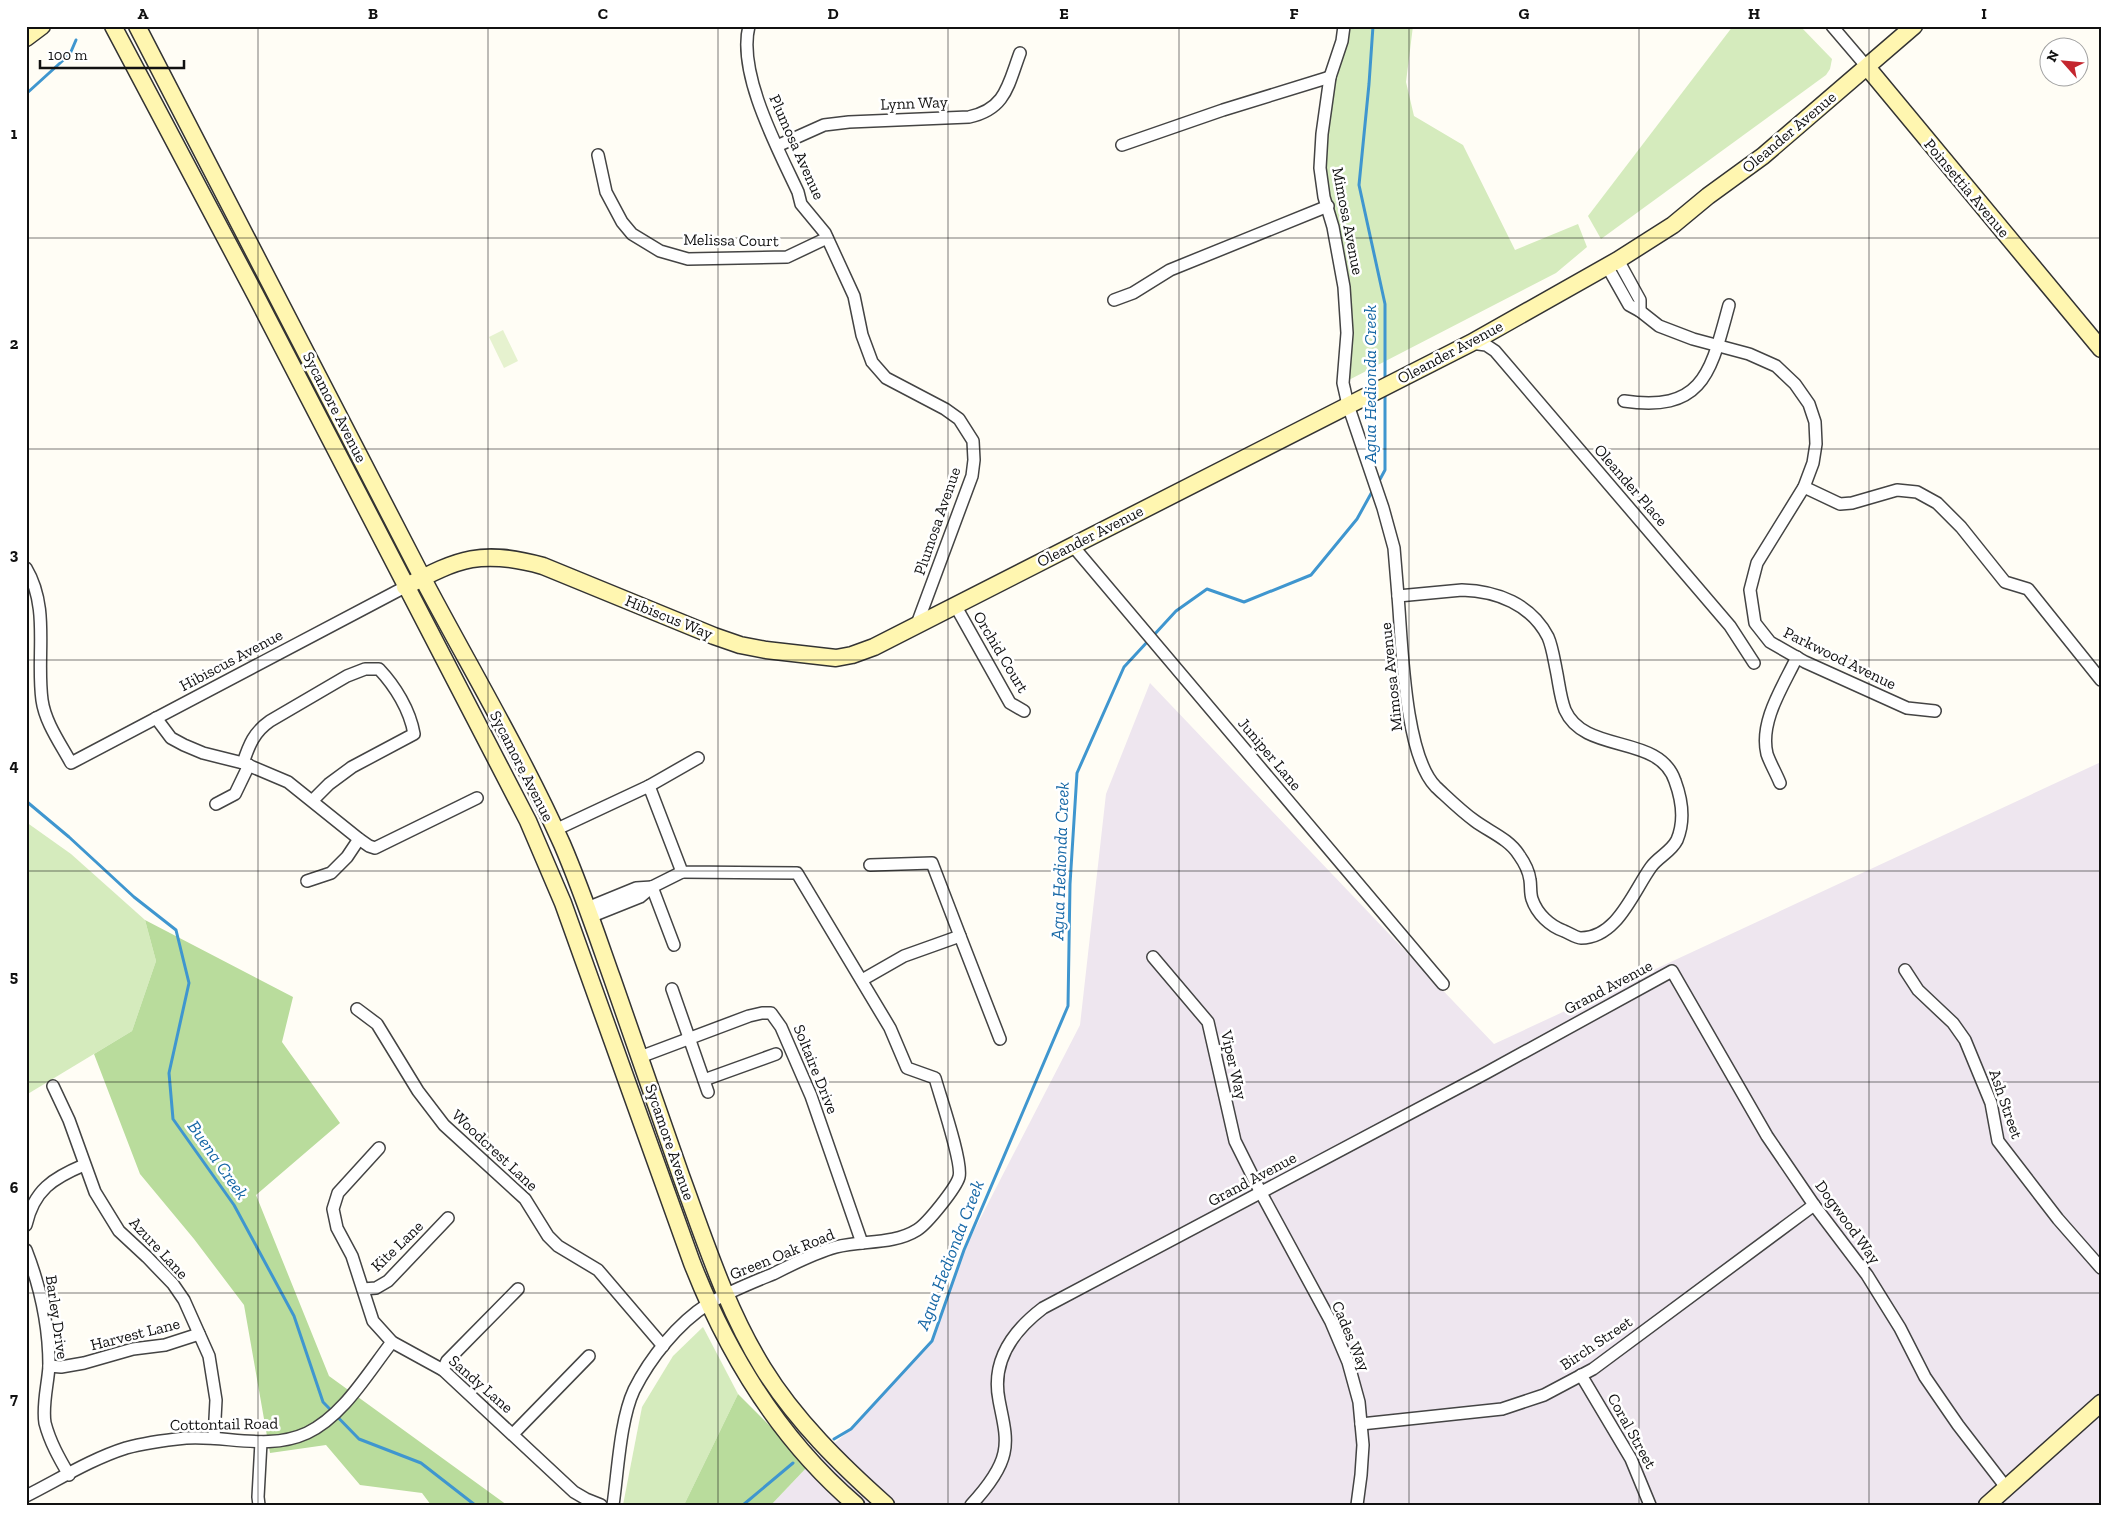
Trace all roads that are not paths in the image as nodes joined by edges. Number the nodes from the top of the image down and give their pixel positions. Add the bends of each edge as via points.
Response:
1 (42, 26) edge
2 (114, 26) edge
3 (137, 26) edge
4 (749, 26) edge
5 (1344, 26) edge
6 (1832, 26) edge
7 (1914, 26) edge
8 (26, 38) edge
9 (1020, 53) dead end
10 (1867, 67) junction
11 (1330, 77) junction
12 (1122, 145) dead end
13 (777, 146) junction
14 (598, 155) dead end
15 (1328, 206) junction
16 (827, 238) junction
17 (1612, 263) junction
18 (1114, 300) dead end
19 (1729, 305) dead end
20 (1471, 343) junction
21 (1717, 346) junction
22 (2101, 349) edge
23 (1624, 401) dead end
24 (1348, 405) junction
25 (1804, 487) junction
26 (1072, 545) junction
27 (26, 568) edge
28 (423, 578) junction
29 (405, 587) junction
30 (1398, 596) junction
31 (955, 605) junction
32 (917, 624) junction
33 (1797, 657) junction
34 (1754, 663) dead end
35 (2101, 680) edge
36 (1024, 711) dead end
37 (1935, 711) dead end
38 (156, 718) junction
39 (698, 758) dead end
40 (246, 764) junction
41 (1780, 783) dead end
42 (650, 786) junction
43 (477, 798) dead end
44 (313, 800) junction
45 (216, 804) dead end
46 (555, 830) junction
47 (359, 839) junction
48 (870, 865) dead end
49 (682, 872) junction
50 (307, 880) dead end
51 (652, 886) junction
52 (589, 912) junction
53 (960, 936) junction
54 (674, 945) dead end
55 (1153, 957) dead end
56 (1905, 970) dead end
57 (1672, 971) joint
58 (862, 980) junction
59 (1443, 984) dead end
60 (672, 989) dead end
61 (357, 1009) dead end
62 (1000, 1039) dead end
63 (689, 1040) junction
64 (776, 1054) dead end
65 (640, 1057) junction
66 (704, 1080) junction
67 (53, 1086) dead end
68 (708, 1092) dead end
69 (379, 1148) dead end
70 (84, 1165) junction
71 (1261, 1193) junction
72 (1814, 1205) junction
73 (448, 1218) dead end
74 (26, 1225) edge
75 (862, 1243) junction
76 (26, 1250) edge
77 (2101, 1268) edge
78 (363, 1289) junction
79 (518, 1289) dead end
80 (725, 1295) junction
81 (708, 1304) junction
82 (199, 1334) junction
83 (392, 1342) junction
84 (663, 1346) junction
85 (589, 1356) dead end
86 (48, 1366) junction
87 (443, 1370) junction
88 (1581, 1375) junction
89 (2101, 1403) edge
90 (1361, 1424) junction
91 (512, 1434) junction
92 (214, 1438) junction
93 (261, 1442) junction
94 (69, 1475) junction
95 (2005, 1486) junction
96 (26, 1496) edge
97 (259, 1505) edge
98 (602, 1505) edge
99 (613, 1505) edge
100 (856, 1505) edge
101 (886, 1505) edge
102 (971, 1505) edge
103 (1357, 1505) edge
104 (1650, 1505) edge
105 (1986, 1505) edge

1 - 8 main road
2 - 29 main road, Sycamore Avenue
3 - 28 main road, Sycamore Avenue
4 - 13 street, Plumosa Avenue via 746,36 750,71
5 - 11 street, Mimosa Avenue
6 - 10 street, Poinsettia Avenue
7 - 10 main road, Oleander Avenue
9 - 13 street, Lynn Way via 1004,95 995,107 984,114 824,125
10 - 17 main road, Oleander Avenue via 1763,156 1673,225
10 - 22 main road, Poinsettia Avenue
11 - 12 street
11 - 15 street, Mimosa Avenue via 1320,168
13 - 16 street, Plumosa Avenue via 801,204
14 - 16 street, Melissa Court via 606,192 622,222 632,234 660,251 688,259 787,258
15 - 18 street via 1170,270 1134,293
15 - 24 street, Mimosa Avenue via 1344,287 1347,333 1343,383
16 - 32 street, Plumosa Avenue via 854,296 862,335 872,362 886,378 959,419 973,441 972,476
17 - 20 main road, Oleander Avenue
17 - 21 street, Parkwood Avenue via 1628,305 1659,326
19 - 21 street
20 - 24 main road, Oleander Avenue
20 - 34 street, Oleander Place via 1486,345 1495,351 1730,626
21 - 23 street via 1708,372 1684,396 1648,404
21 - 25 street, Parkwood Avenue via 1749,354 1776,366 1795,384 1809,404 1815,422 1816,444
24 - 26 main road, Oleander Avenue
24 - 30 street, Mimosa Avenue via 1394,548
25 - 33 street, Parkwood Avenue via 1757,563 1750,590 1755,623 1770,642
25 - 35 street via 1840,504 1897,490 1917,492 1937,503 1961,527 2005,582 2028,589
26 - 31 main road, Oleander Avenue
26 - 59 street, Juniper Lane
27 - 38 street, Hibiscus Avenue via 35,582 40,602 42,701 48,720 71,763
28 - 29 main road, Hibiscus Way
28 - 32 main road, Hibiscus Way via 461,560 490,556 518,559 543,566 740,645 836,658 874,647
28 - 46 main road, Sycamore Avenue
29 - 38 street, Hibiscus Avenue
29 - 81 main road, Sycamore Avenue via 543,855
30 - 30 street, Mimosa Avenue via 1410,727 1424,771 1473,820 1512,845 1530,877 1532,899 1544,920 1580,938 1603,932 1617,918 1652,865 1677,840 1682,804 1668,768 1650,753 1610,742 1583,730 1571,720 1562,698 1548,638 1528,611 1506,597 1476,590
31 - 32 main road, Oleander Avenue
31 - 36 street, Orchid Court via 1010,703
33 - 37 street, Parkwood Avenue via 1907,708
33 - 41 street via 1766,728 1767,754
38 - 40 street via 171,738 184,745
39 - 42 street
40 - 44 street via 288,782
40 - 44 street via 253,737 260,728 348,676 365,669 379,669 399,696 412,721 414,734 346,771
40 - 45 street via 235,794
42 - 46 street
42 - 49 street
43 - 47 street via 375,848
44 - 47 street
46 - 52 main road, Sycamore Avenue
47 - 50 street via 331,873
48 - 53 street via 932,862
49 - 51 street
49 - 58 street via 797,873
51 - 52 street via 640,897
51 - 54 street
52 - 65 main road, Sycamore Avenue
53 - 58 street via 904,956
53 - 62 street
55 - 71 street, Viper Way via 1208,1022 1235,1140
56 - 77 street, Ash Street via 1918,990 1953,1023 1965,1040 1991,1103 1998,1141 2058,1219
57 - 71 street, Grand Avenue
57 - 72 street, Dogwood Way via 1767,1136
58 - 75 street, Green Oak Road via 890,1028 907,1068 935,1078 958,1161 959,1177 946,1199 918,1230 883,1241
60 - 63 street
61 - 84 street, Woodcrest Lane via 377,1024 418,1091 444,1125 525,1199 558,1246 598,1270
63 - 65 street, Soltaire Drive
63 - 66 street
63 - 75 street, Soltaire Drive via 749,1016 772,1013 781,1026 811,1096
64 - 66 street
65 - 80 main road, Sycamore Avenue
66 - 68 street
67 - 70 street, Azure Lane via 70,1120
69 - 78 street, Sandy Lane via 338,1193 333,1209 337,1228 352,1256
70 - 74 street via 59,1176 37,1196
70 - 82 street, Azure Lane via 95,1192 120,1231 173,1284
71 - 90 street, Cades Way via 1331,1322 1348,1362 1359,1402
71 - 102 street, Grand Avenue via 1043,1308 1027,1320 1003,1353 998,1370 997,1391 1006,1436 1004,1454 995,1474
72 - 88 street, Birch Street
72 - 95 street, Dogwood Way via 1866,1275 1900,1328 1925,1377
73 - 78 street, Kite Lane via 388,1281 376,1288
75 - 80 street, Green Oak Road via 836,1247 812,1256
76 - 86 street, Barley Drive via 36,1278 47,1339
78 - 83 street, Sandy Lane via 373,1321
79 - 87 street via 447,1362
80 - 81 street, Green Oak Road
80 - 101 main road, Sycamore Avenue via 765,1372 794,1411
81 - 84 street via 689,1318
81 - 100 main road, Sycamore Avenue via 750,1382 780,1424
82 - 86 street, Harvest Lane via 84,1363
82 - 92 street, Azure Lane via 209,1356 216,1400
83 - 87 street, Sandy Lane
83 - 93 street, Cottontail Road via 346,1401 323,1424 305,1434 271,1443
84 - 99 street via 633,1391 625,1418
85 - 91 street
86 - 94 street, Barley Drive via 45,1420 51,1443
87 - 91 street, Sandy Lane
88 - 90 street, Birch Street via 1544,1395 1502,1409
88 - 104 street, Coral Street via 1631,1459
89 - 95 main road
90 - 103 street, Cades Way via 1362,1475
91 - 98 street, Sandy Lane via 574,1492
92 - 93 street, Cottontail Road
92 - 94 street, Cottontail Road via 185,1438 126,1448
93 - 97 street
94 - 96 street, Cottontail Road
95 - 105 main road

